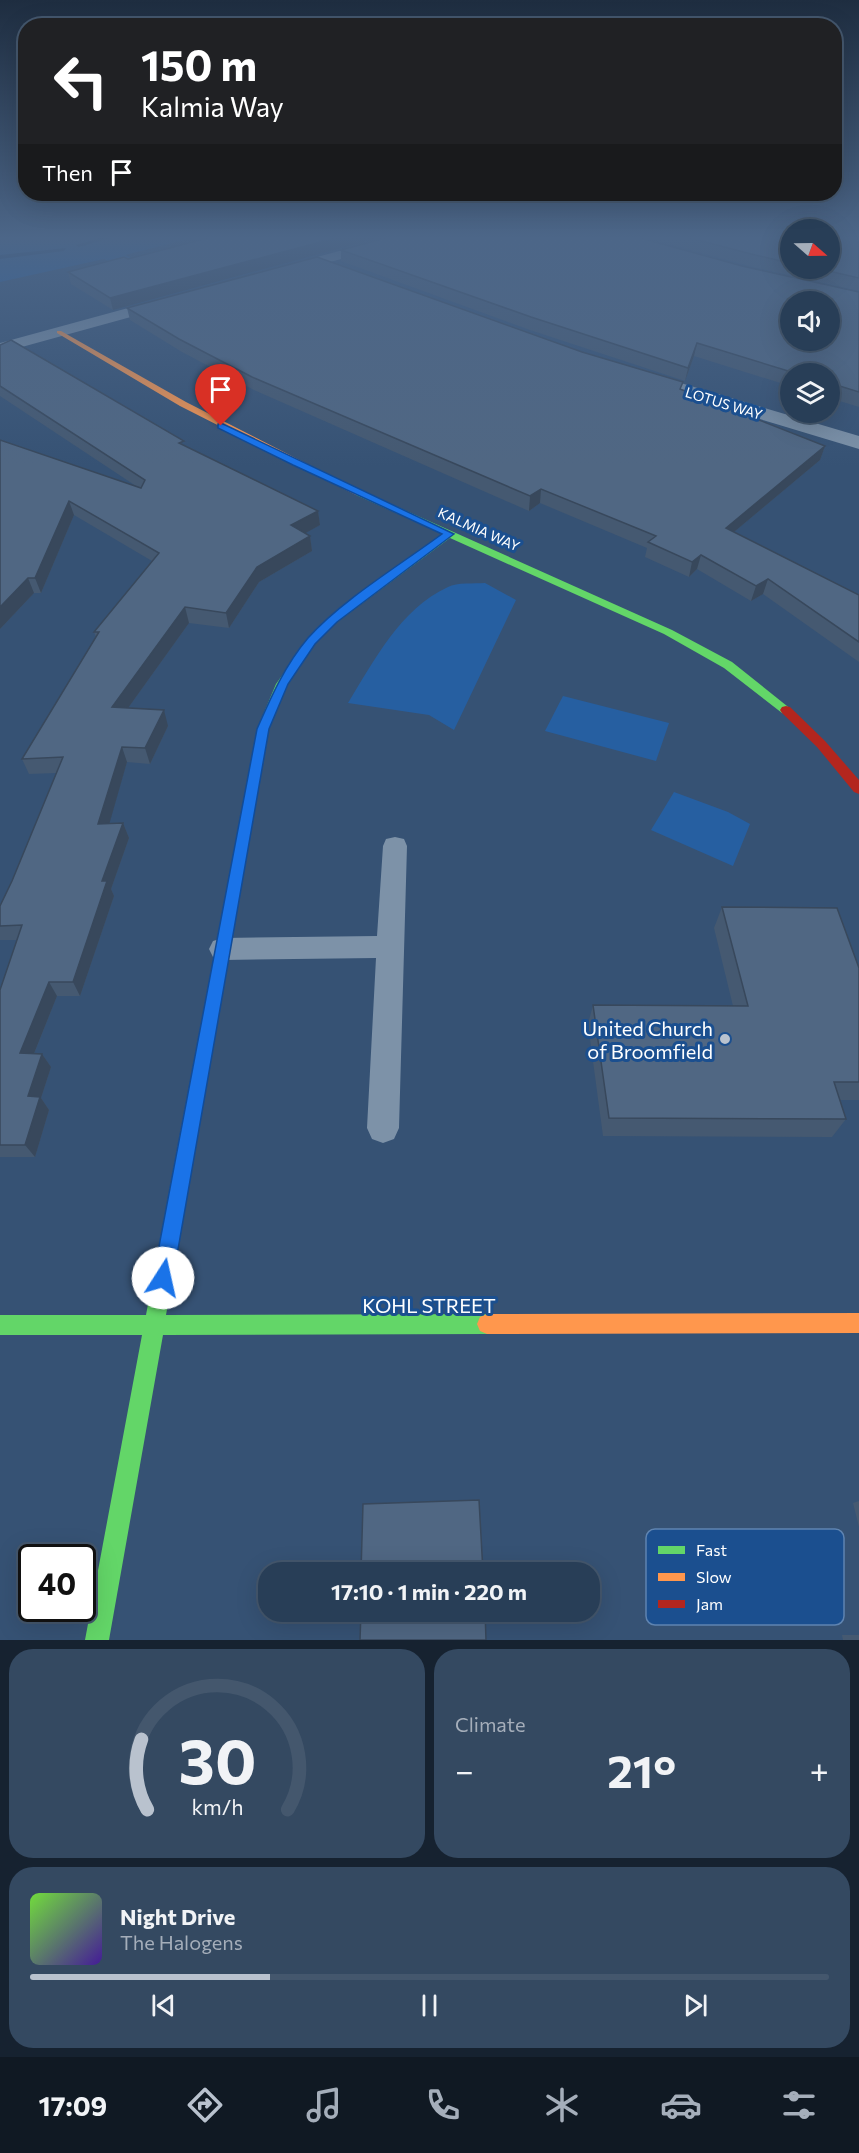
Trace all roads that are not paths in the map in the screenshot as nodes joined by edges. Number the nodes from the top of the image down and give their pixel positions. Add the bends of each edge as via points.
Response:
1 (130, 313) edge
2 (58, 332) junction
3 (0, 348) edge
4 (615, 369) edge
5 (859, 443) edge
6 (449, 534) junction
7 (859, 789) edge
8 (395, 846) dead end
9 (390, 946) junction
10 (223, 949) junction
11 (383, 1128) dead end
12 (859, 1323) edge
13 (0, 1325) edge
14 (154, 1325) junction
15 (97, 1640) edge

1 - 2 street
2 - 3 street
2 - 6 street, KALMIA WAY via 221,426
4 - 5 street, LOTUS WAY
6 - 7 street, KALMIA WAY via 637,616 736,671 790,712 834,756
6 - 10 street via 333,620 311,642 282,684 263,729
8 - 9 lane
9 - 10 lane
9 - 11 lane
10 - 14 street
12 - 14 street, KOHL STREET
13 - 14 street, KOHL STREET
14 - 15 street

